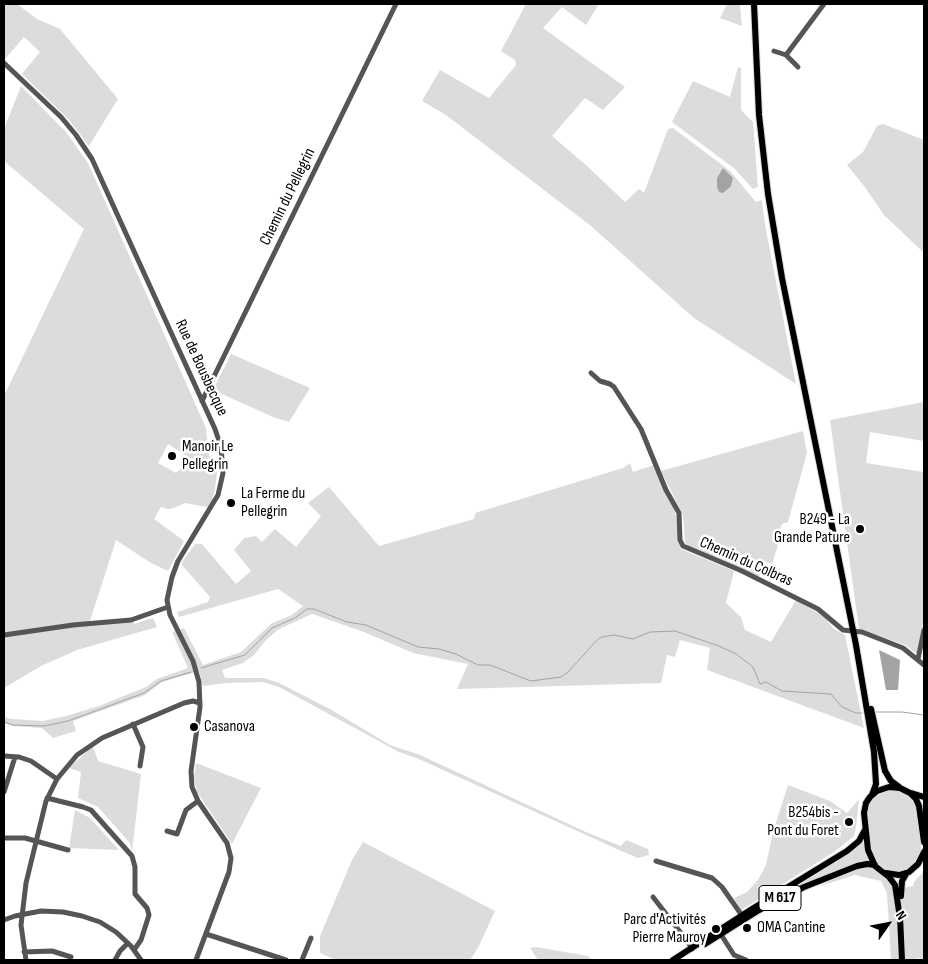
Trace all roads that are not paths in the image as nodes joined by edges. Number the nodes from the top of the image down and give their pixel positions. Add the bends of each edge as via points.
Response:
1 (396, 4) edge
2 (755, 4) edge
3 (824, 4) edge
4 (774, 50) dead end
5 (786, 55) junction
6 (4, 63) edge
7 (798, 67) dead end
8 (591, 373) dead end
9 (202, 400) junction
10 (168, 607) junction
11 (924, 630) edge
12 (854, 631) junction
13 (4, 635) edge
14 (856, 645) junction
15 (918, 659) junction
16 (924, 665) edge
17 (200, 703) junction
18 (133, 724) junction
19 (4, 756) edge
20 (15, 757) junction
21 (140, 766) dead end
22 (57, 779) junction
23 (900, 788) junction
24 (4, 792) edge
25 (910, 793) junction
26 (872, 795) junction
27 (924, 797) edge
28 (47, 798) junction
29 (198, 802) junction
30 (924, 809) edge
31 (922, 823) junction
32 (865, 830) junction
33 (167, 831) dead end
34 (924, 831) edge
35 (4, 838) edge
36 (36, 841) junction
37 (924, 842) edge
38 (68, 850) dead end
39 (924, 854) edge
40 (656, 861) dead end
41 (875, 866) junction
42 (885, 873) junction
43 (906, 874) junction
44 (653, 897) dead end
45 (22, 914) junction
46 (743, 918) junction
47 (900, 918) junction
48 (4, 920) edge
49 (720, 933) junction
50 (206, 934) junction
51 (684, 937) dead end
52 (310, 938) dead end
53 (688, 942) dead end
54 (128, 943) junction
55 (692, 949) junction
56 (134, 950) junction
57 (24, 952) junction
58 (72, 958) dead end
59 (278, 959) edge
60 (26, 960) edge
61 (115, 960) edge
62 (141, 960) edge
63 (196, 960) edge
64 (286, 960) edge
65 (302, 960) edge
66 (673, 960) edge
67 (746, 960) edge
68 (902, 960) edge

1 - 9 street, Chemin du Pellegrin
2 - 12 main road via 762,142 774,232
3 - 5 street
4 - 5 street
5 - 7 street
6 - 9 street, Rue de Bousbecque via 61,117 92,159
8 - 12 street, Chemin du Colbras via 614,387 641,429 678,513 683,546 818,609 840,629
9 - 10 street, Rue de Bousbecque via 221,447 222,480 216,501 175,568 167,596
10 - 13 street via 131,620
10 - 17 street, Rue de Bousbecque via 195,665
11 - 15 street
12 - 14 main road
12 - 15 street, Chemin du Colbras via 893,643
14 - 23 main road via 884,767 891,781
14 - 26 main road via 874,752 876,784
15 - 16 street, Chemin du Colbras
17 - 18 street via 184,703
17 - 29 street, Rue de Bousbecque via 191,775
18 - 21 street via 143,747
18 - 22 street via 86,747
19 - 20 street
20 - 22 street via 35,763
20 - 24 street
22 - 28 street
23 - 25 main road
23 - 26 main road via 885,788
25 - 27 main road
25 - 31 main road via 918,804
26 - 32 main road via 864,810
28 - 36 street
28 - 56 street via 89,809 132,856 135,894 149,915
29 - 33 street via 186,810 177,834
29 - 50 street, Rue de Bousbecque via 226,840 231,858
30 - 31 main road
31 - 34 main road
32 - 41 main road via 869,855
32 - 46 main road, M 617 via 847,851
34 - 37 main road
35 - 36 street
36 - 38 street
36 - 45 street
39 - 43 main road via 916,867
40 - 46 street via 712,878
41 - 42 main road
41 - 46 main road, M 617 via 861,865 820,880
42 - 43 main road
42 - 47 main road via 896,889
43 - 47 main road via 901,884
44 - 51 street
45 - 48 street
45 - 54 street via 50,911 82,916 108,927
45 - 57 street
46 - 49 main road, M 617
47 - 68 main road
49 - 55 main road, M 617
49 - 67 street via 734,955
50 - 59 street
50 - 63 street, Rue de Bousbecque
52 - 65 street
53 - 55 street
54 - 56 street
54 - 61 street
55 - 66 main road, M 617
56 - 62 street
57 - 58 street via 52,951
57 - 60 street
59 - 64 street

